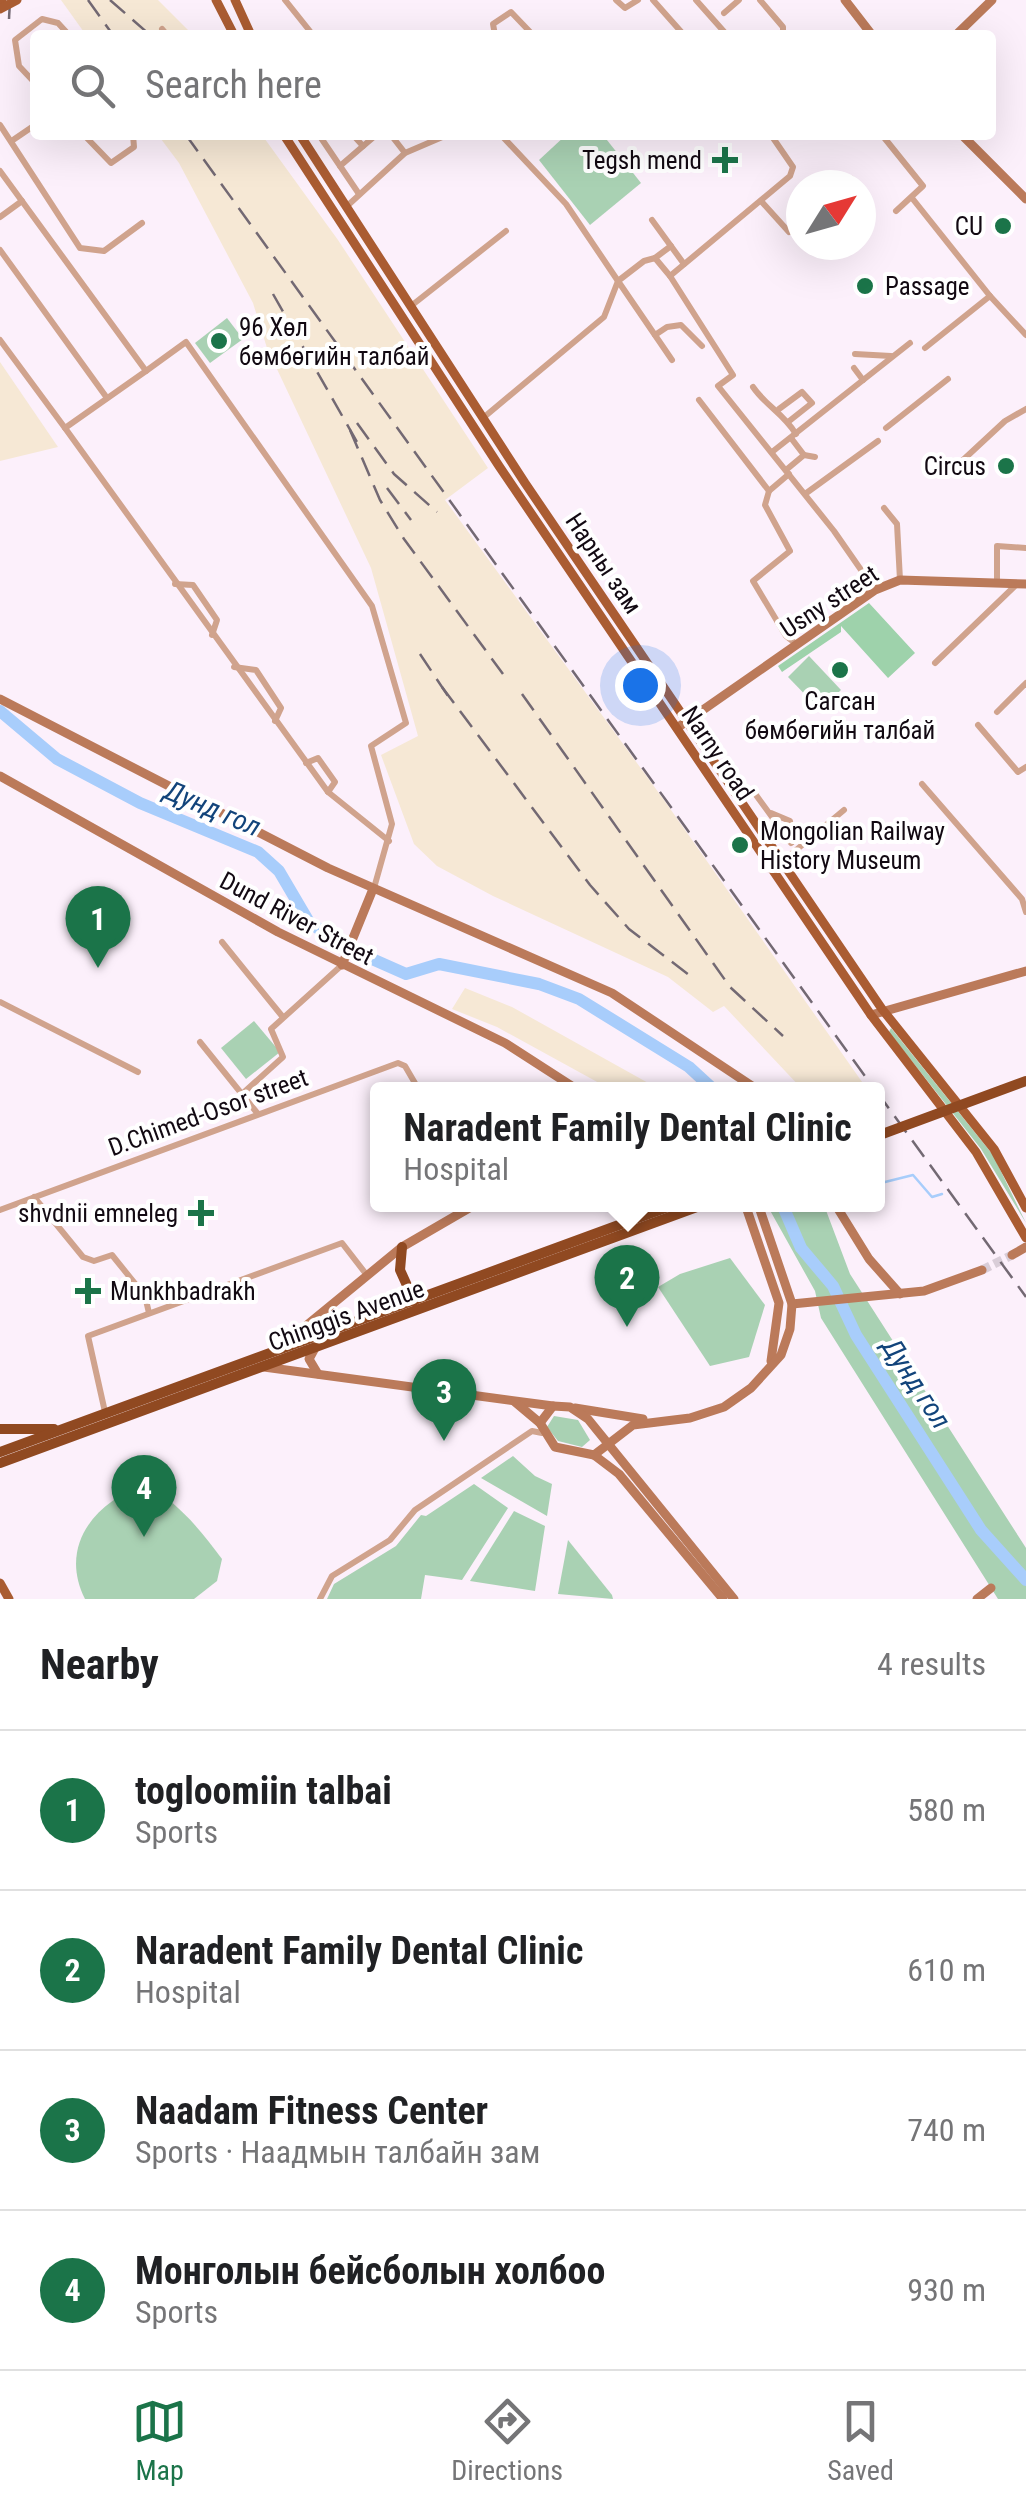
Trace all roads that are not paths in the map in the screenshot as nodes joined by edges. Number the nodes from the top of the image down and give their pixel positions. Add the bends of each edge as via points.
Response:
1 (18, 0) edge
2 (216, 0) edge
3 (235, 0) edge
4 (286, 0) edge
5 (616, 0) edge
6 (638, 0) edge
7 (654, 0) edge
8 (696, 0) edge
9 (739, 0) edge
10 (760, 0) edge
11 (845, 0) edge
12 (992, 0) edge
13 (0, 9) edge
14 (724, 13) dead end
15 (64, 30) edge
16 (231, 30) edge
17 (249, 30) edge
18 (309, 30) edge
19 (494, 30) edge
20 (528, 30) edge
21 (680, 30) edge
22 (723, 30) edge
23 (782, 30) edge
24 (868, 30) edge
25 (961, 30) edge
26 (30, 78) edge
27 (0, 125) edge
28 (30, 129) edge
29 (13, 140) junction
30 (89, 140) edge
31 (133, 140) edge
32 (287, 140) edge
33 (303, 140) edge
34 (322, 140) edge
35 (358, 140) edge
36 (370, 140) edge
37 (395, 140) edge
38 (435, 140) edge
39 (506, 140) edge
40 (777, 140) edge
41 (886, 140) edge
42 (967, 140) edge
43 (363, 146) junction
44 (405, 153) junction
45 (340, 166) junction
46 (0, 171) edge
47 (359, 194) junction
48 (912, 198) junction
49 (1026, 200) edge
50 (22, 201) junction
51 (761, 201) junction
52 (346, 207) junction
53 (896, 212) dead end
54 (0, 216) edge
55 (652, 220) dead end
56 (341, 222) junction
57 (142, 223) dead end
58 (786, 230) edge
59 (506, 231) dead end
60 (364, 235) junction
61 (671, 246) junction
62 (0, 250) edge
63 (656, 258) junction
64 (684, 264) junction
65 (670, 276) junction
66 (618, 281) junction
67 (990, 296) junction
68 (411, 306) junction
69 (655, 335) junction
70 (1026, 335) edge
71 (0, 340) edge
72 (910, 343) dead end
73 (702, 346) dead end
74 (925, 348) dead end
75 (855, 354) dead end
76 (892, 356) junction
77 (672, 360) dead end
78 (854, 368) dead end
79 (146, 371) junction
80 (948, 379) dead end
81 (863, 380) junction
82 (753, 387) dead end
83 (107, 398) junction
84 (700, 400) dead end
85 (779, 409) junction
86 (1026, 409) edge
87 (482, 419) junction
88 (788, 422) junction
89 (64, 428) junction
90 (886, 428) dead end
91 (794, 436) junction
92 (878, 441) dead end
93 (772, 452) junction
94 (804, 455) junction
95 (815, 456) dead end
96 (963, 460) dead end
97 (788, 472) junction
98 (513, 486) junction
99 (769, 491) junction
100 (805, 494) junction
101 (536, 499) junction
102 (884, 508) dead end
103 (1026, 548) edge
104 (900, 580) junction
105 (175, 584) junction
106 (997, 584) junction
107 (1021, 584) edge
108 (875, 590) junction
109 (212, 635) junction
110 (797, 645) junction
111 (935, 663) dead end
112 (234, 666) junction
113 (1026, 683) edge
114 (0, 700) edge
115 (997, 712) dead end
116 (687, 721) junction
117 (274, 722) junction
118 (978, 725) dead end
119 (677, 728) junction
120 (306, 763) junction
121 (1026, 767) edge
122 (0, 776) edge
123 (922, 784) dead end
124 (328, 792) junction
125 (756, 795) dead end
126 (844, 810) dead end
127 (769, 812) junction
128 (388, 841) junction
129 (783, 861) junction
130 (373, 889) junction
131 (1026, 912) edge
132 (222, 942) dead end
133 (342, 965) junction
134 (1026, 971) edge
135 (0, 1002) edge
136 (882, 1008) junction
137 (871, 1014) junction
138 (282, 1016) junction
139 (200, 1042) dead end
140 (138, 1072) dead end
141 (1026, 1081) edge
142 (414, 1082) edge
143 (565, 1082) edge
144 (746, 1082) edge
145 (242, 1094) junction
146 (258, 1114) junction
147 (885, 1133) edge
148 (34, 1197) junction
149 (1026, 1208) edge
150 (0, 1210) edge
151 (462, 1212) edge
152 (654, 1212) edge
153 (683, 1212) edge
154 (748, 1212) edge
155 (761, 1212) edge
156 (841, 1212) edge
157 (1026, 1238) edge
158 (402, 1247) junction
159 (1026, 1247) edge
160 (1012, 1255) tunnel mouth
161 (385, 1260) junction
162 (400, 1270) junction
163 (982, 1270) tunnel mouth
164 (366, 1274) junction
165 (900, 1294) junction
166 (414, 1301) junction
167 (792, 1304) junction
168 (150, 1312) junction
169 (315, 1348) junction
170 (274, 1353) junction
171 (771, 1361) junction
172 (263, 1366) junction
173 (321, 1375) junction
174 (514, 1402) junction
175 (553, 1406) junction
176 (570, 1407) junction
177 (106, 1415) junction
178 (651, 1420) junction
179 (70, 1428) junction
180 (541, 1428) junction
181 (0, 1429) edge
182 (606, 1442) junction
183 (0, 1452) edge
184 (594, 1456) junction
185 (0, 1463) edge
186 (0, 1584) edge
187 (991, 1588) dead end
188 (9, 1599) edge
189 (320, 1599) edge
190 (723, 1599) edge
191 (734, 1599) edge
192 (977, 1599) edge

1 - 13 main road, bridge
2 - 16 main road
3 - 17 main road
4 - 18 street
5 - 6 street via 626,8
7 - 21 street
8 - 22 street
9 - 14 street
10 - 23 street
11 - 24 main road
12 - 25 main road
15 - 26 street via 42,19 14,40 19,66
19 - 20 street via 511,12
27 - 29 street
28 - 29 street
29 - 57 street via 80,248 104,250
30 - 31 street via 112,163 134,147
32 - 56 main road, Narny road
33 - 52 main road, Нарны зам
34 - 45 street
35 - 43 street
36 - 43 street
37 - 44 street
38 - 44 street
39 - 66 street via 566,204
40 - 51 street via 793,168
41 - 48 street via 924,186
42 - 49 main road
43 - 45 street
44 - 47 street
45 - 47 street
46 - 50 street
47 - 52 street
48 - 53 street
48 - 67 street
50 - 54 street
50 - 79 street
51 - 58 street
51 - 64 street
52 - 60 main road, Нарны зам
55 - 61 street
56 - 60 main road via 342,211
56 - 98 main road, Narny road
59 - 68 street
60 - 68 main road, Нарны зам
61 - 63 street
61 - 64 street
62 - 83 street
63 - 65 street
63 - 66 street
64 - 65 street
65 - 93 street via 733,374 718,386
66 - 69 street
66 - 87 street via 604,317
67 - 70 street
67 - 74 street
68 - 87 main road, Нарны зам
69 - 73 street via 681,325
69 - 77 street
71 - 89 street
72 - 76 street
75 - 76 street
76 - 81 street
78 - 81 street
79 - 83 street
79 - 128 street via 186,342 372,606 406,723 372,746 390,809
80 - 90 street
81 - 91 street
82 - 85 street
83 - 89 street
84 - 99 street
85 - 88 street
85 - 88 street via 802,392 812,403
86 - 96 street
87 - 101 main road, Нарны зам
88 - 91 street
89 - 105 street
91 - 93 street
91 - 94 street
92 - 100 street
93 - 97 street
94 - 95 street
94 - 97 street
97 - 99 street
97 - 100 street
98 - 101 main road via 533,508
98 - 119 main road, Narny road
99 - 110 street via 765,505 790,551 754,582
100 - 108 street
101 - 116 main road, Нарны зам
102 - 104 street via 897,524
103 - 106 street via 997,546
104 - 106 main road, Usny street
104 - 108 main road, Usny street
105 - 109 street
105 - 109 street via 192,585 217,620
106 - 107 main road, Usny street
107 - 111 street
108 - 110 main road, Usny street
109 - 112 street
110 - 116 main road, Usny street
112 - 117 street
112 - 117 street via 256,670 281,708
113 - 115 street
114 - 130 main road
116 - 119 main road, Usny street
116 - 129 main road, Нарны зам
117 - 120 street
118 - 121 street via 1018,772
119 - 137 main road, Narny road
120 - 124 street
120 - 124 street via 318,758 335,782
122 - 133 main road, Dund River Street
123 - 131 street via 1022,899
124 - 128 street
125 - 127 street
126 - 129 street
127 - 127 street via 790,821 792,843
128 - 130 street
129 - 136 main road, Нарны зам
130 - 133 main road
130 - 144 main road via 612,993
132 - 138 street
133 - 138 street
133 - 143 main road, Dund River Street via 505,1044
134 - 136 main road
135 - 140 street
136 - 137 main road
136 - 149 main road via 974,1121
137 - 157 main road, Narny road via 976,1152
138 - 145 street via 271,1030 282,1057
139 - 145 street
141 - 147 highway, bridge
142 - 146 street, D.Chimed-Osor street via 398,1064
145 - 146 street
146 - 148 street, D.Chimed-Osor street
148 - 150 street, D.Chimed-Osor street
148 - 168 street via 83,1257 112,1255
151 - 158 main road
152 - 166 highway, Chinggis Avenue
153 - 169 highway, Chinggis Avenue
154 - 171 main road via 779,1303
155 - 167 main road
156 - 165 main road
158 - 161 main road
158 - 162 highway
159 - 160 main road
161 - 162 highway
161 - 164 main road
162 - 166 highway
163 - 165 main road
164 - 168 street via 342,1242
164 - 170 main road
165 - 167 main road
166 - 170 highway, Chinggis Avenue
167 - 171 main road via 788,1336
168 - 177 street via 88,1336
169 - 172 highway, Chinggis Avenue
169 - 173 main road via 310,1367
170 - 177 highway, Chinggis Avenue
171 - 178 main road via 748,1391 719,1409
172 - 173 main road
172 - 185 highway, Chinggis Avenue
173 - 174 main road
174 - 175 main road
174 - 180 main road
175 - 176 main road
175 - 180 main road
176 - 178 main road
176 - 182 main road
177 - 179 highway, Chinggis Avenue
178 - 182 main road
179 - 181 highway
179 - 183 highway, Chinggis Avenue
180 - 184 main road via 560,1450
180 - 189 street via 415,1510 390,1540 332,1576
182 - 184 main road
182 - 191 main road
184 - 190 main road via 619,1474
186 - 188 main road
187 - 192 main road

